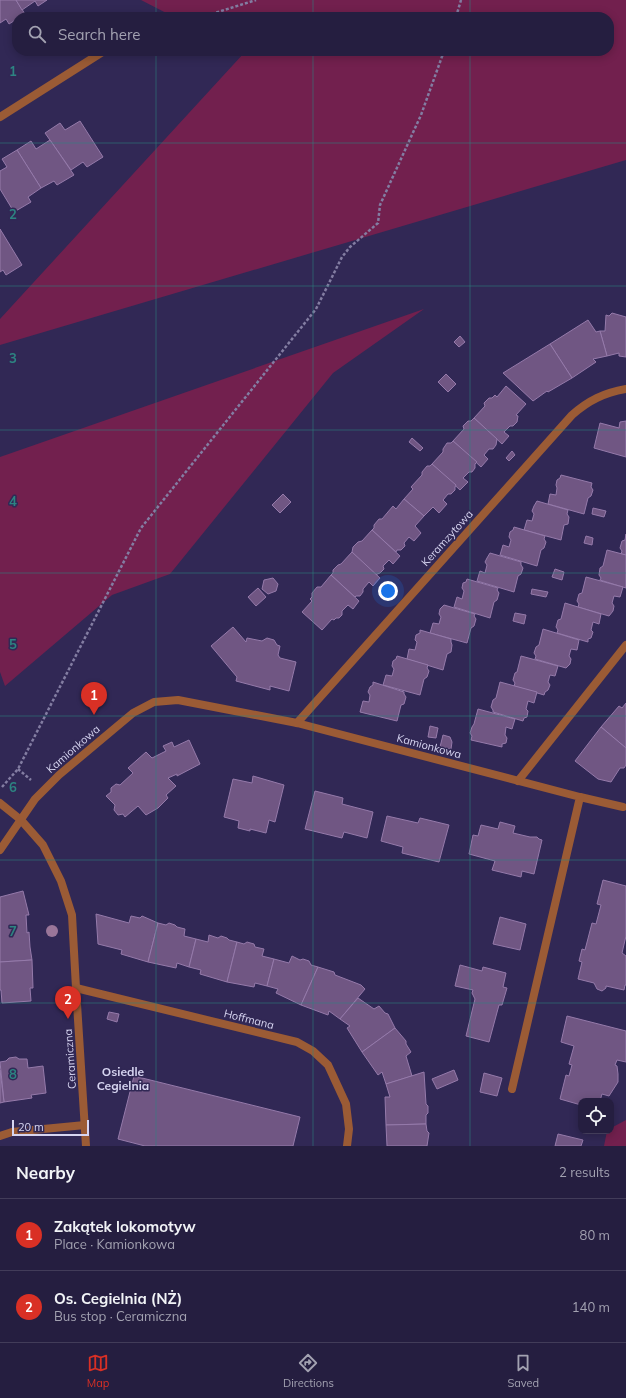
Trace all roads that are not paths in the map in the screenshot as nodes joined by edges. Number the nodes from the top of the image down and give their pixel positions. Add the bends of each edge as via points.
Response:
1 (96, 56) edge
2 (0, 117) edge
3 (626, 389) edge
4 (626, 645) edge
5 (297, 723) junction
6 (518, 781) junction
7 (580, 797) junction
8 (0, 803) edge
9 (623, 807) dead end
10 (21, 820) junction
11 (0, 850) edge
12 (76, 988) junction
13 (512, 1089) dead end
14 (85, 1125) junction
15 (0, 1136) edge
16 (86, 1146) edge
17 (347, 1146) edge

1 - 2 street
3 - 5 street, Keramzytowa via 593,399 572,415
4 - 6 street
5 - 6 street, Kamionkowa
5 - 10 street, Kamionkowa via 178,700 154,702 133,712 59,775 35,799
6 - 7 street, Kamionkowa
7 - 9 street, Kamionkowa
7 - 13 street
8 - 10 street, Ceramiczna
10 - 11 street, Kamionkowa
10 - 12 street, Ceramiczna via 43,845 61,881 72,915
12 - 14 street, Ceramiczna
12 - 17 street, Hoffmana via 296,1042 313,1051 328,1065 346,1104 349,1129
14 - 15 street via 12,1132
14 - 16 street, Ceramiczna

